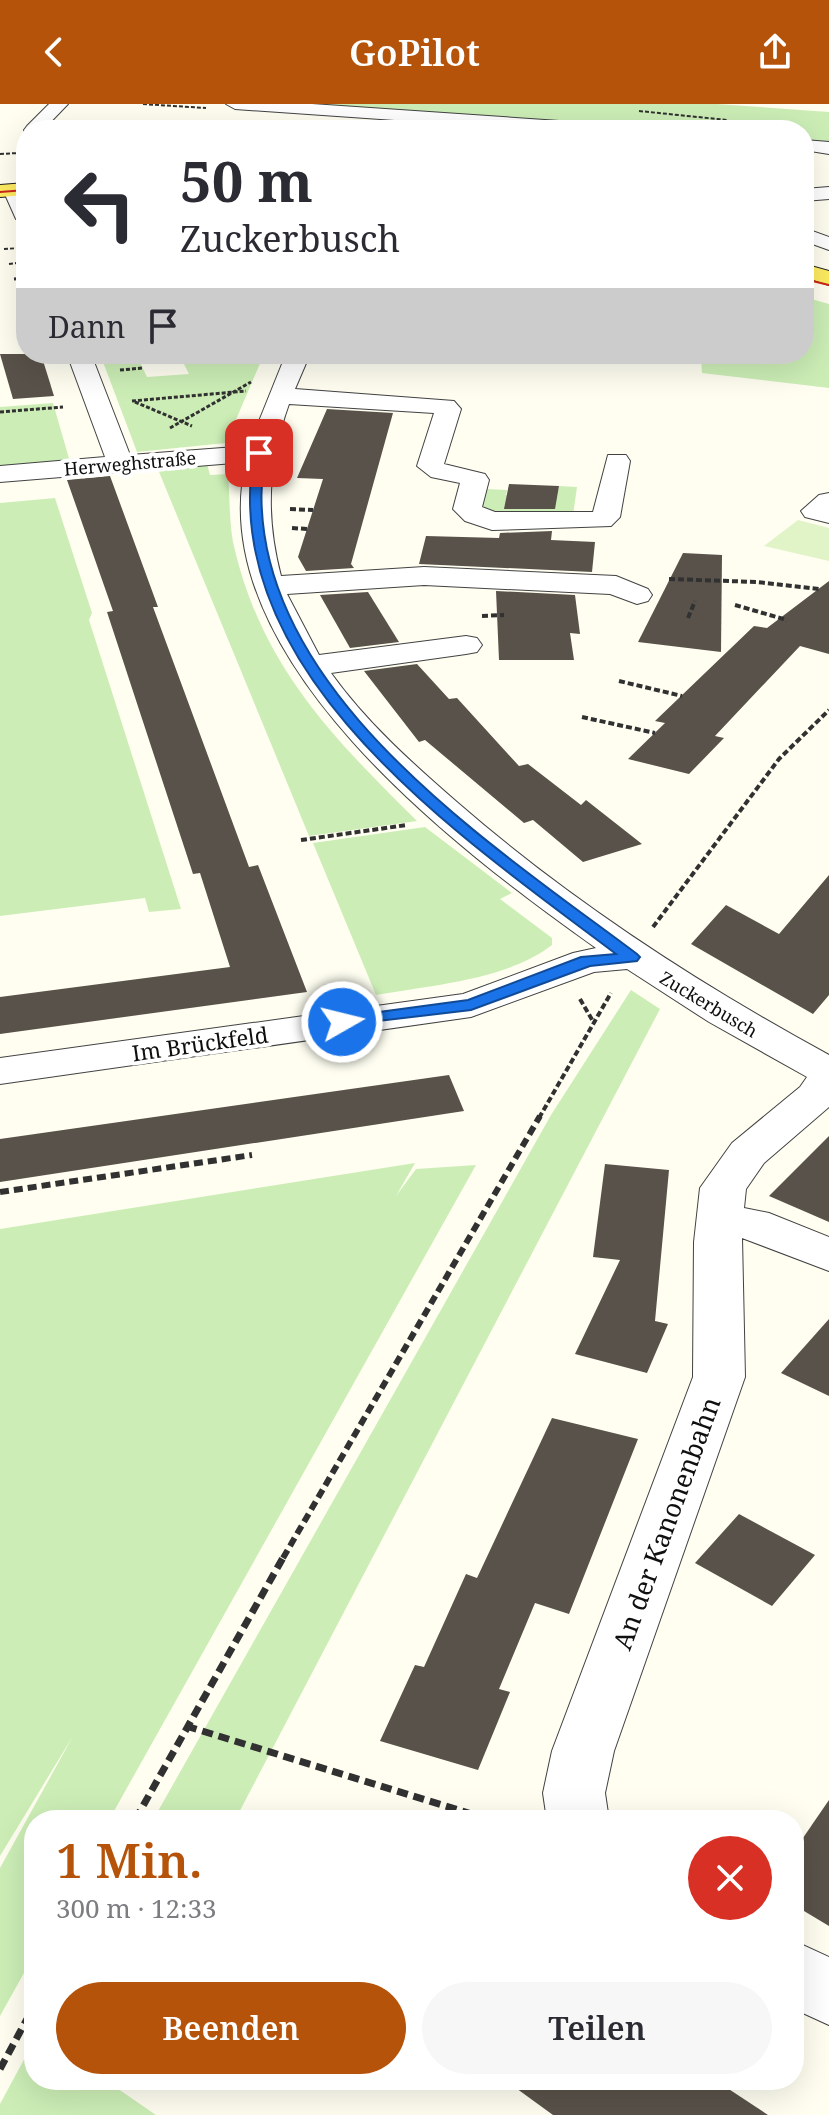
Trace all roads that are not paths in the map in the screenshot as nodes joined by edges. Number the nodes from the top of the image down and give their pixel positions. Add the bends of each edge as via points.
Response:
1 (59, 104) edge
2 (235, 104) edge
3 (593, 118) dead end
4 (43, 120) edge
5 (445, 120) edge
6 (600, 120) edge
7 (83, 364) edge
8 (294, 364) edge
9 (280, 396) junction
10 (259, 453) junction
11 (617, 461) dead end
12 (120, 463) junction
13 (0, 474) edge
14 (829, 501) edge
15 (829, 515) edge
16 (270, 586) junction
17 (637, 595) dead end
18 (466, 645) dead end
19 (310, 666) junction
20 (631, 957) junction
21 (0, 1071) edge
22 (829, 1074) edge
23 (719, 1219) junction
24 (829, 1255) edge
25 (575, 1810) edge
26 (804, 1978) edge
27 (829, 1994) edge

1 - 4 street
2 - 5 street
3 - 6 street
7 - 12 street
8 - 9 street, Zuckerbusch
9 - 10 street, Zuckerbusch
9 - 11 street via 445,406 430,466 475,480 467,509 492,521 601,520 606,517
10 - 12 street, Herweghstraße
10 - 16 street, Zuckerbusch via 256,527
12 - 13 street, Herweghstraße
14 - 15 street via 815,511
16 - 17 street via 424,576 616,585
16 - 19 street, Zuckerbusch
18 - 19 street
19 - 20 street, Zuckerbusch via 360,730 452,817
20 - 21 street, Im Brückfeld via 587,961 471,1005
20 - 22 street, Zuckerbusch
22 - 23 street, An der Kanonenbahn via 816,1096 748,1153 730,1176
23 - 24 street via 752,1224
23 - 25 street, An der Kanonenbahn via 719,1377 583,1751 572,1787
26 - 27 street

